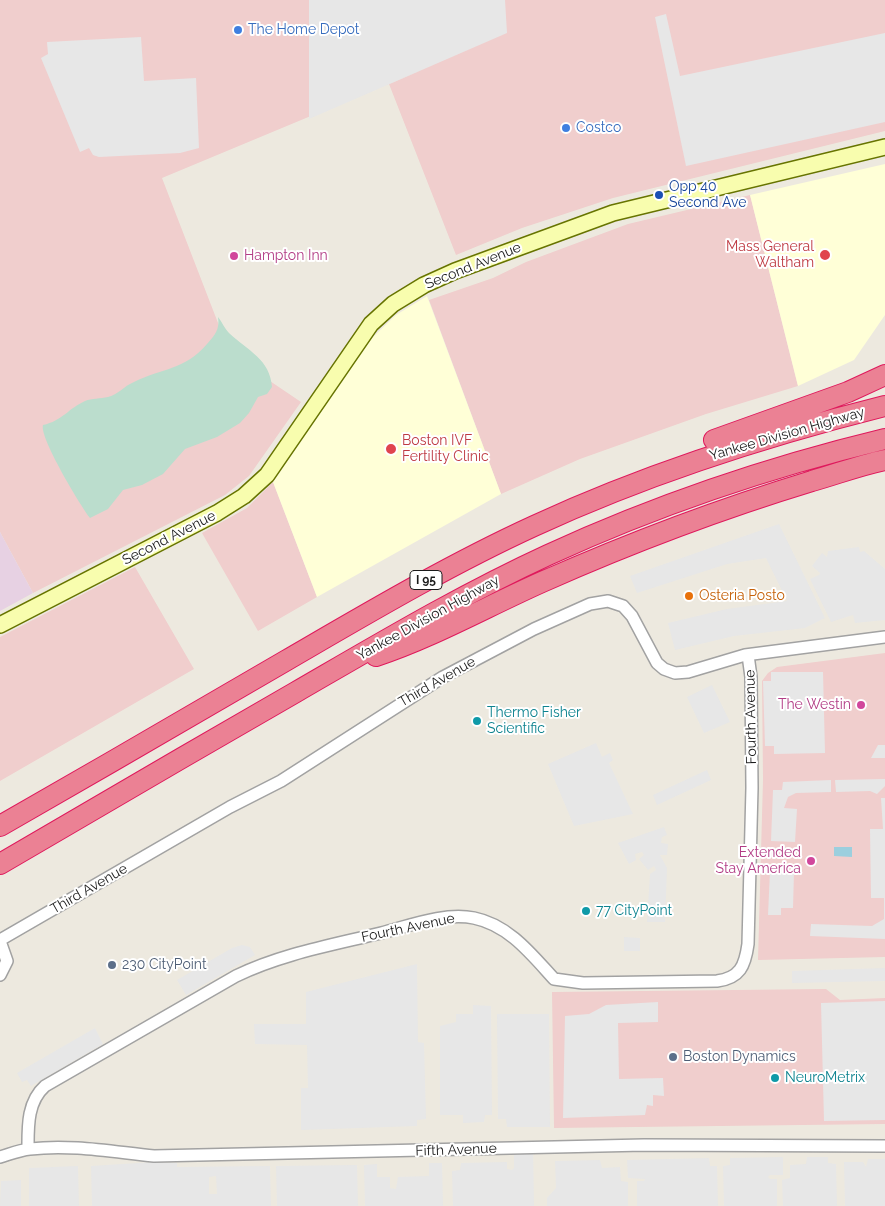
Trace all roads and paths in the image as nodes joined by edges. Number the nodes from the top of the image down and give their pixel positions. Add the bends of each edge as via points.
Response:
1 (885, 146) edge
2 (885, 375) edge
3 (885, 406) edge
4 (885, 439) edge
5 (885, 460) edge
6 (885, 472) edge
7 (651, 477) junction
8 (815, 480) junction
9 (0, 625) edge
10 (885, 637) edge
11 (748, 655) junction
12 (333, 670) junction
13 (0, 826) edge
14 (0, 864) edge
15 (0, 940) edge
16 (0, 975) edge
17 (885, 1146) edge
18 (28, 1149) junction
19 (0, 1157) edge

1 - 9 street, Second Avenue via 623,210 466,266 424,285 389,307 365,330 278,461 244,496
2 - 7 highway via 848,392 707,443
3 - 7 highway, Yankee Division Highway / I 95 via 779,434
4 - 12 highway, Yankee Division Highway / I 95 via 748,477 613,527 482,587
5 - 8 highway
6 - 8 highway
7 - 13 highway, Yankee Division Highway / I 95 via 544,521 435,575
8 - 12 highway via 639,540 409,645
10 - 11 street, Third Avenue
11 - 15 street, Third Avenue via 688,672 669,671 654,660 632,616 623,606 604,600 584,606 443,677 281,782
11 - 18 street, Fourth Avenue via 752,788 748,944 744,965 735,976 717,981 577,982 554,979 516,939 475,918 441,918 325,946 261,964 236,976 52,1082 38,1093 33,1104 28,1122
12 - 14 highway, Yankee Division Highway / I 95
15 - 16 street, Third Avenue via 7,961
17 - 18 street, Fifth Avenue via 644,1145 154,1156 77,1148
18 - 19 street, Fifth Avenue

